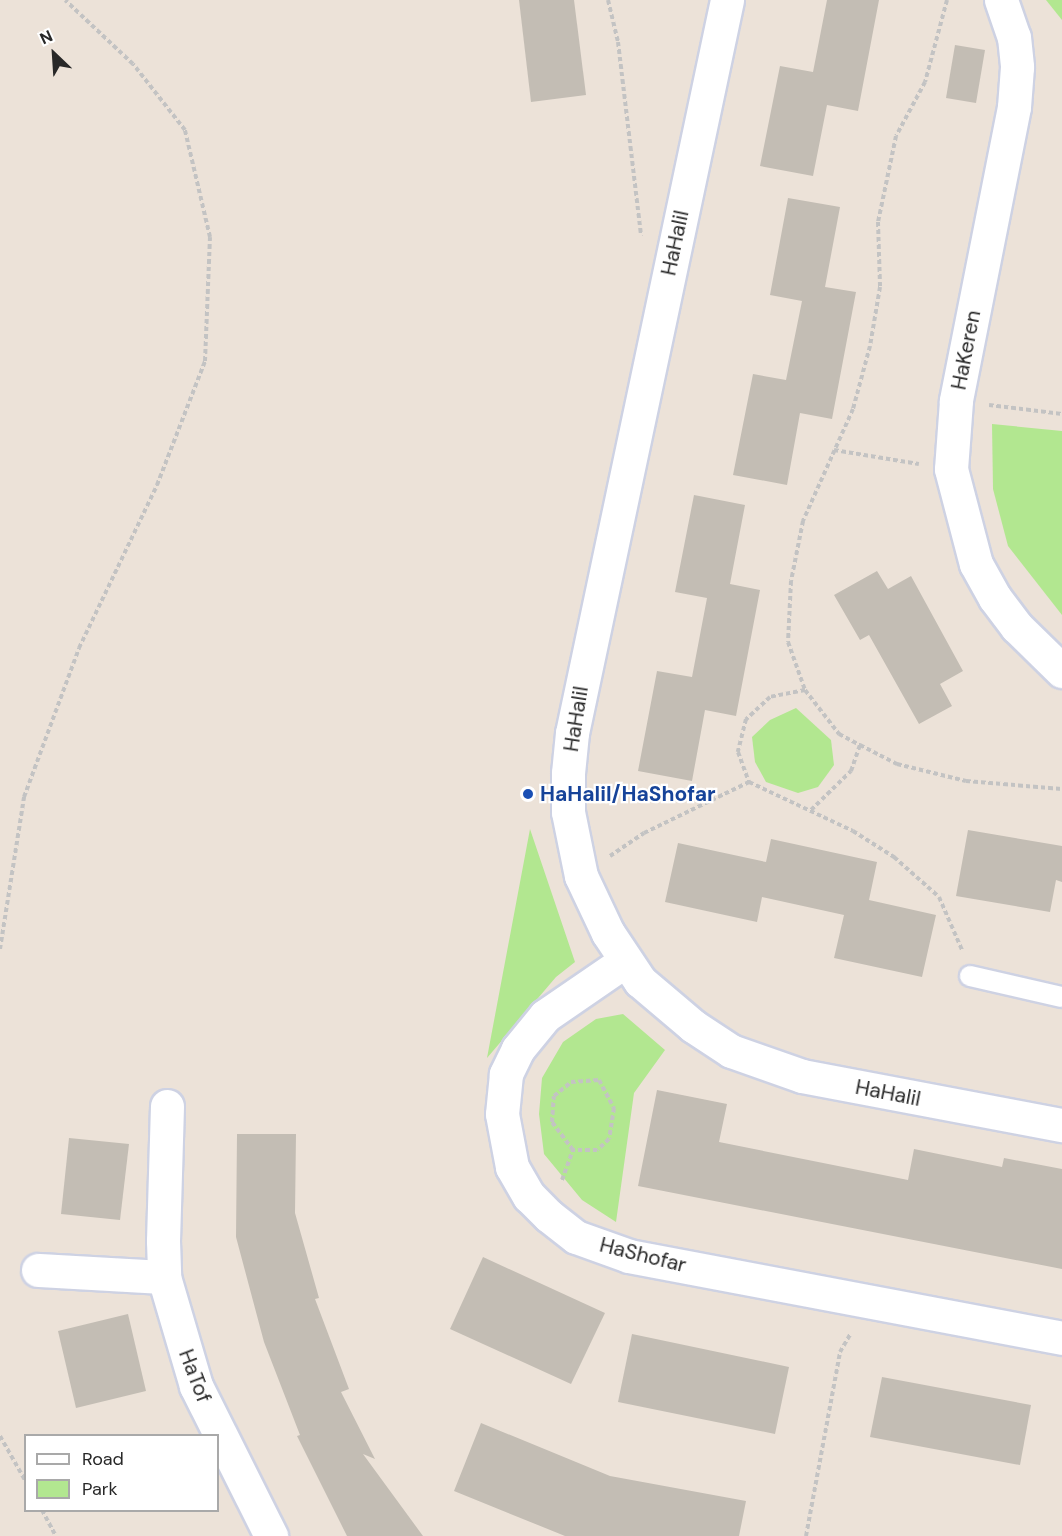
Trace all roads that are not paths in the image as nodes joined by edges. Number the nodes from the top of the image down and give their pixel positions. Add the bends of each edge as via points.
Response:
1 (727, 0) edge
2 (1001, 0) edge
3 (1062, 671) edge
4 (625, 961) junction
5 (970, 976) road end
6 (1062, 997) edge
7 (167, 1106) dead end
8 (1062, 1125) edge
9 (38, 1270) dead end
10 (164, 1277) junction
11 (1062, 1338) edge
12 (271, 1536) edge

1 - 4 street, HaHalil via 572,733 568,812 581,876
2 - 3 street, HaKeren via 1014,37 1014,107 956,401 951,469 976,564 1017,627
4 - 8 street, HaHalil via 640,981 693,1026 731,1051 761,1064 802,1076
4 - 11 street, HaShofar via 545,1016 518,1049 506,1074 502,1114 512,1167 529,1196 576,1237 629,1256
5 - 6 lane
7 - 10 street, HaTof
9 - 10 street
10 - 12 street, HaTof via 196,1386

